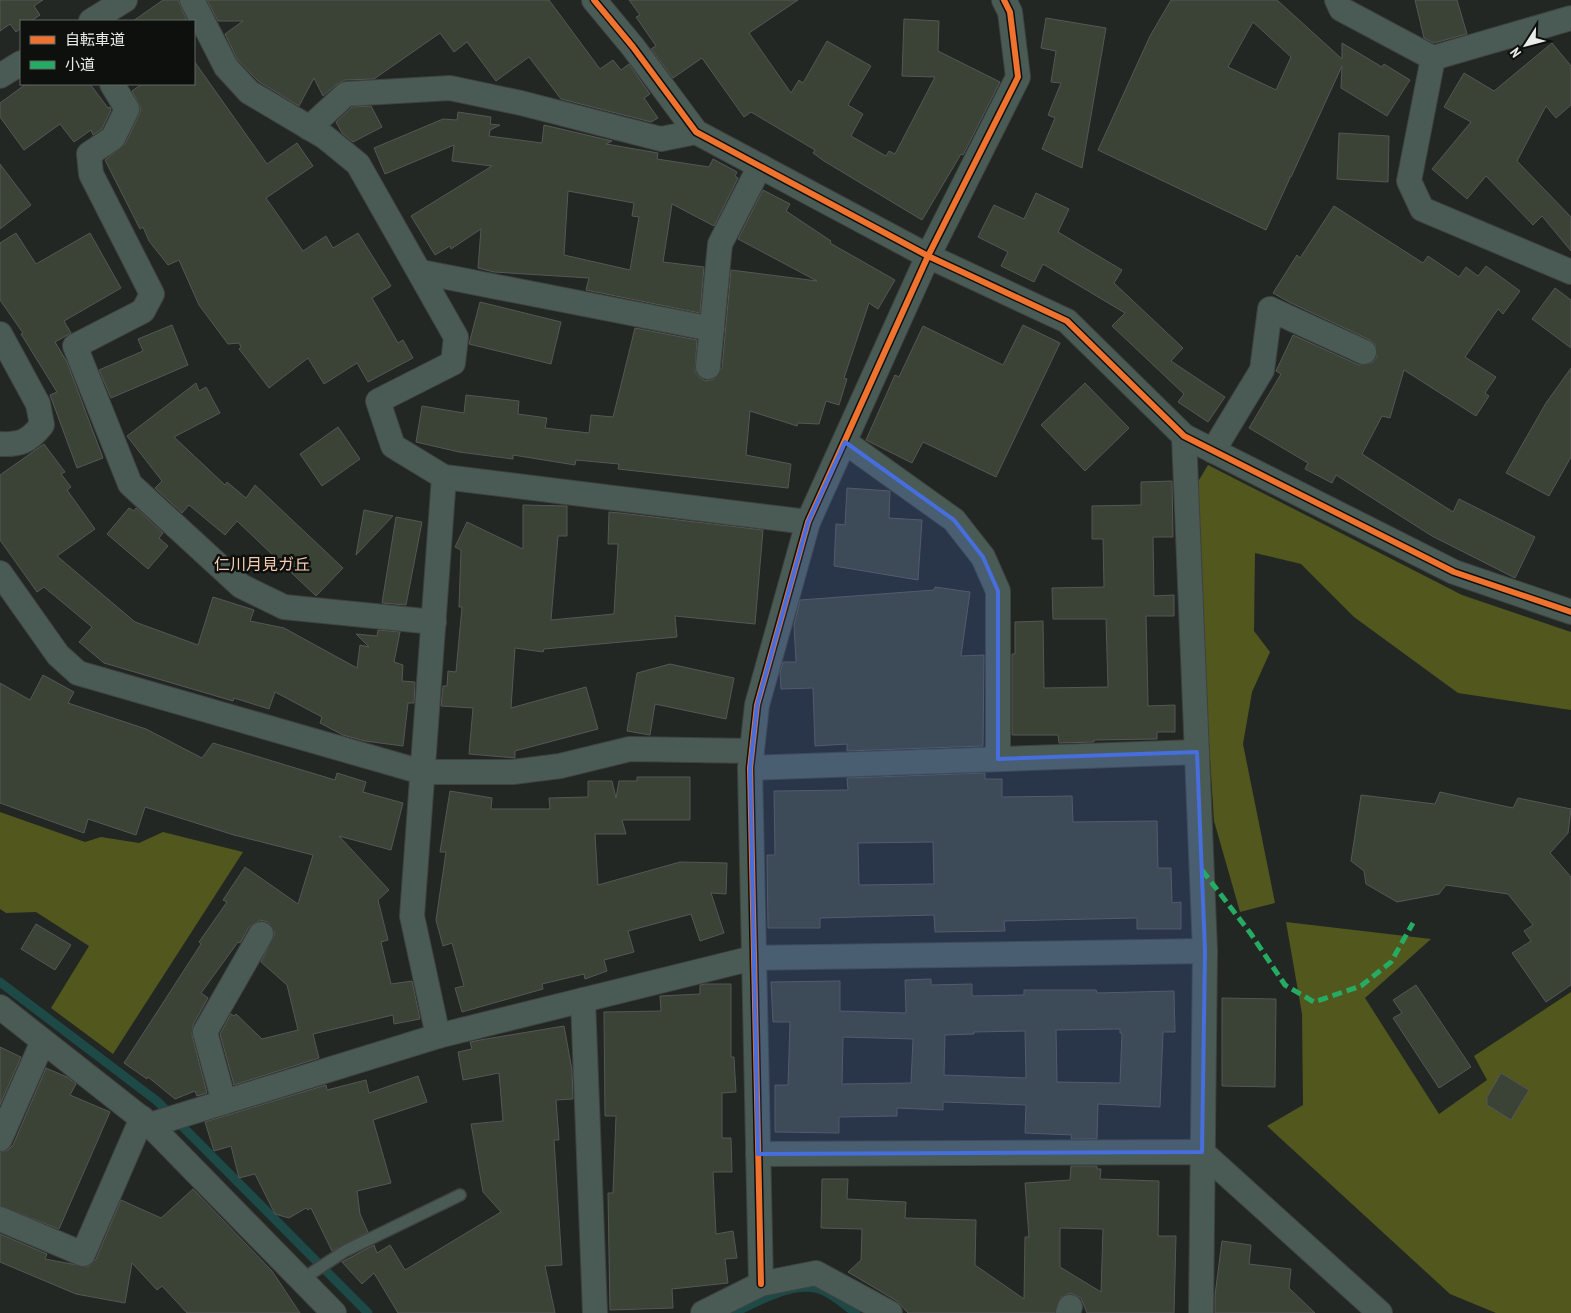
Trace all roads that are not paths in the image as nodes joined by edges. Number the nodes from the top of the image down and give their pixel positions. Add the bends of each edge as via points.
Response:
1 (125, 0) edge
2 (192, 0) edge
3 (594, 0) edge
4 (1004, 0) edge
5 (1337, 0) edge
6 (1571, 18) edge
7 (93, 20) edge
8 (1433, 58) junction
9 (20, 64) edge
10 (0, 76) edge
11 (113, 85) edge
12 (309, 128) junction
13 (696, 132) junction
14 (760, 166) junction
15 (928, 256) junction
16 (420, 272) junction
17 (1571, 272) edge
18 (712, 329) junction
19 (0, 334) edge
20 (1364, 352) dead end
21 (708, 367) dead end
22 (1184, 436) junction
23 (845, 442) junction
24 (0, 444) edge
25 (1213, 451) junction
26 (444, 476) junction
27 (808, 522) junction
28 (0, 573) edge
29 (1570, 607) edge
30 (434, 622) junction
31 (1197, 752) junction
32 (751, 759) junction
33 (998, 759) junction
34 (422, 772) junction
35 (261, 934) dead end
36 (1205, 952) junction
37 (753, 958) junction
38 (583, 1000) junction
39 (0, 1007) edge
40 (438, 1036) junction
41 (43, 1041) junction
42 (224, 1102) junction
43 (149, 1122) junction
44 (0, 1139) edge
45 (1202, 1152) junction
46 (758, 1154) junction
47 (460, 1195) dead end
48 (0, 1219) edge
49 (304, 1278) junction
50 (761, 1284) junction
51 (334, 1313) edge
52 (595, 1313) edge
53 (703, 1313) edge
54 (890, 1313) edge
55 (1201, 1313) edge
56 (1380, 1313) edge

1 - 7 street
2 - 12 street via 226,68 249,92
3 - 13 street
4 - 15 street via 1010,12 1018,77
5 - 8 street via 1341,9
6 - 8 street
8 - 17 street via 1410,181 1422,209
9 - 10 street
11 - 30 street via 126,108 113,138 89,154 91,174 152,294 142,311 76,346 130,484 241,586 284,607
12 - 13 street via 346,94 450,88 661,139
12 - 16 street via 358,164
13 - 14 street
14 - 15 street
14 - 18 street via 720,244
15 - 22 street via 1067,320
15 - 23 street
16 - 18 street
16 - 26 street via 456,337 454,363 378,401 393,446
18 - 21 street
19 - 24 street via 38,404 42,425 31,438 14,444
20 - 25 street via 1270,309 1262,370
22 - 25 street
22 - 31 street
23 - 27 street
23 - 33 street via 954,520 983,557 998,592
25 - 29 street via 1454,572
26 - 27 street
26 - 30 street
27 - 32 street via 757,705
28 - 34 street via 58,655 78,673
30 - 34 street
31 - 33 street
31 - 36 street
32 - 33 street
32 - 34 street via 630,749 560,766 513,772
32 - 37 street
34 - 40 street via 412,916
35 - 42 street via 206,1032
36 - 37 street
36 - 45 street
37 - 38 street
37 - 46 street
38 - 40 street
38 - 52 street
39 - 41 street
40 - 42 street
41 - 43 street
41 - 44 street
42 - 43 street
43 - 48 street via 84,1254
43 - 49 street
45 - 46 street
45 - 55 street
45 - 56 street
46 - 50 street
47 - 49 lane via 337,1256
49 - 51 street
50 - 53 street
50 - 54 street via 816,1273

